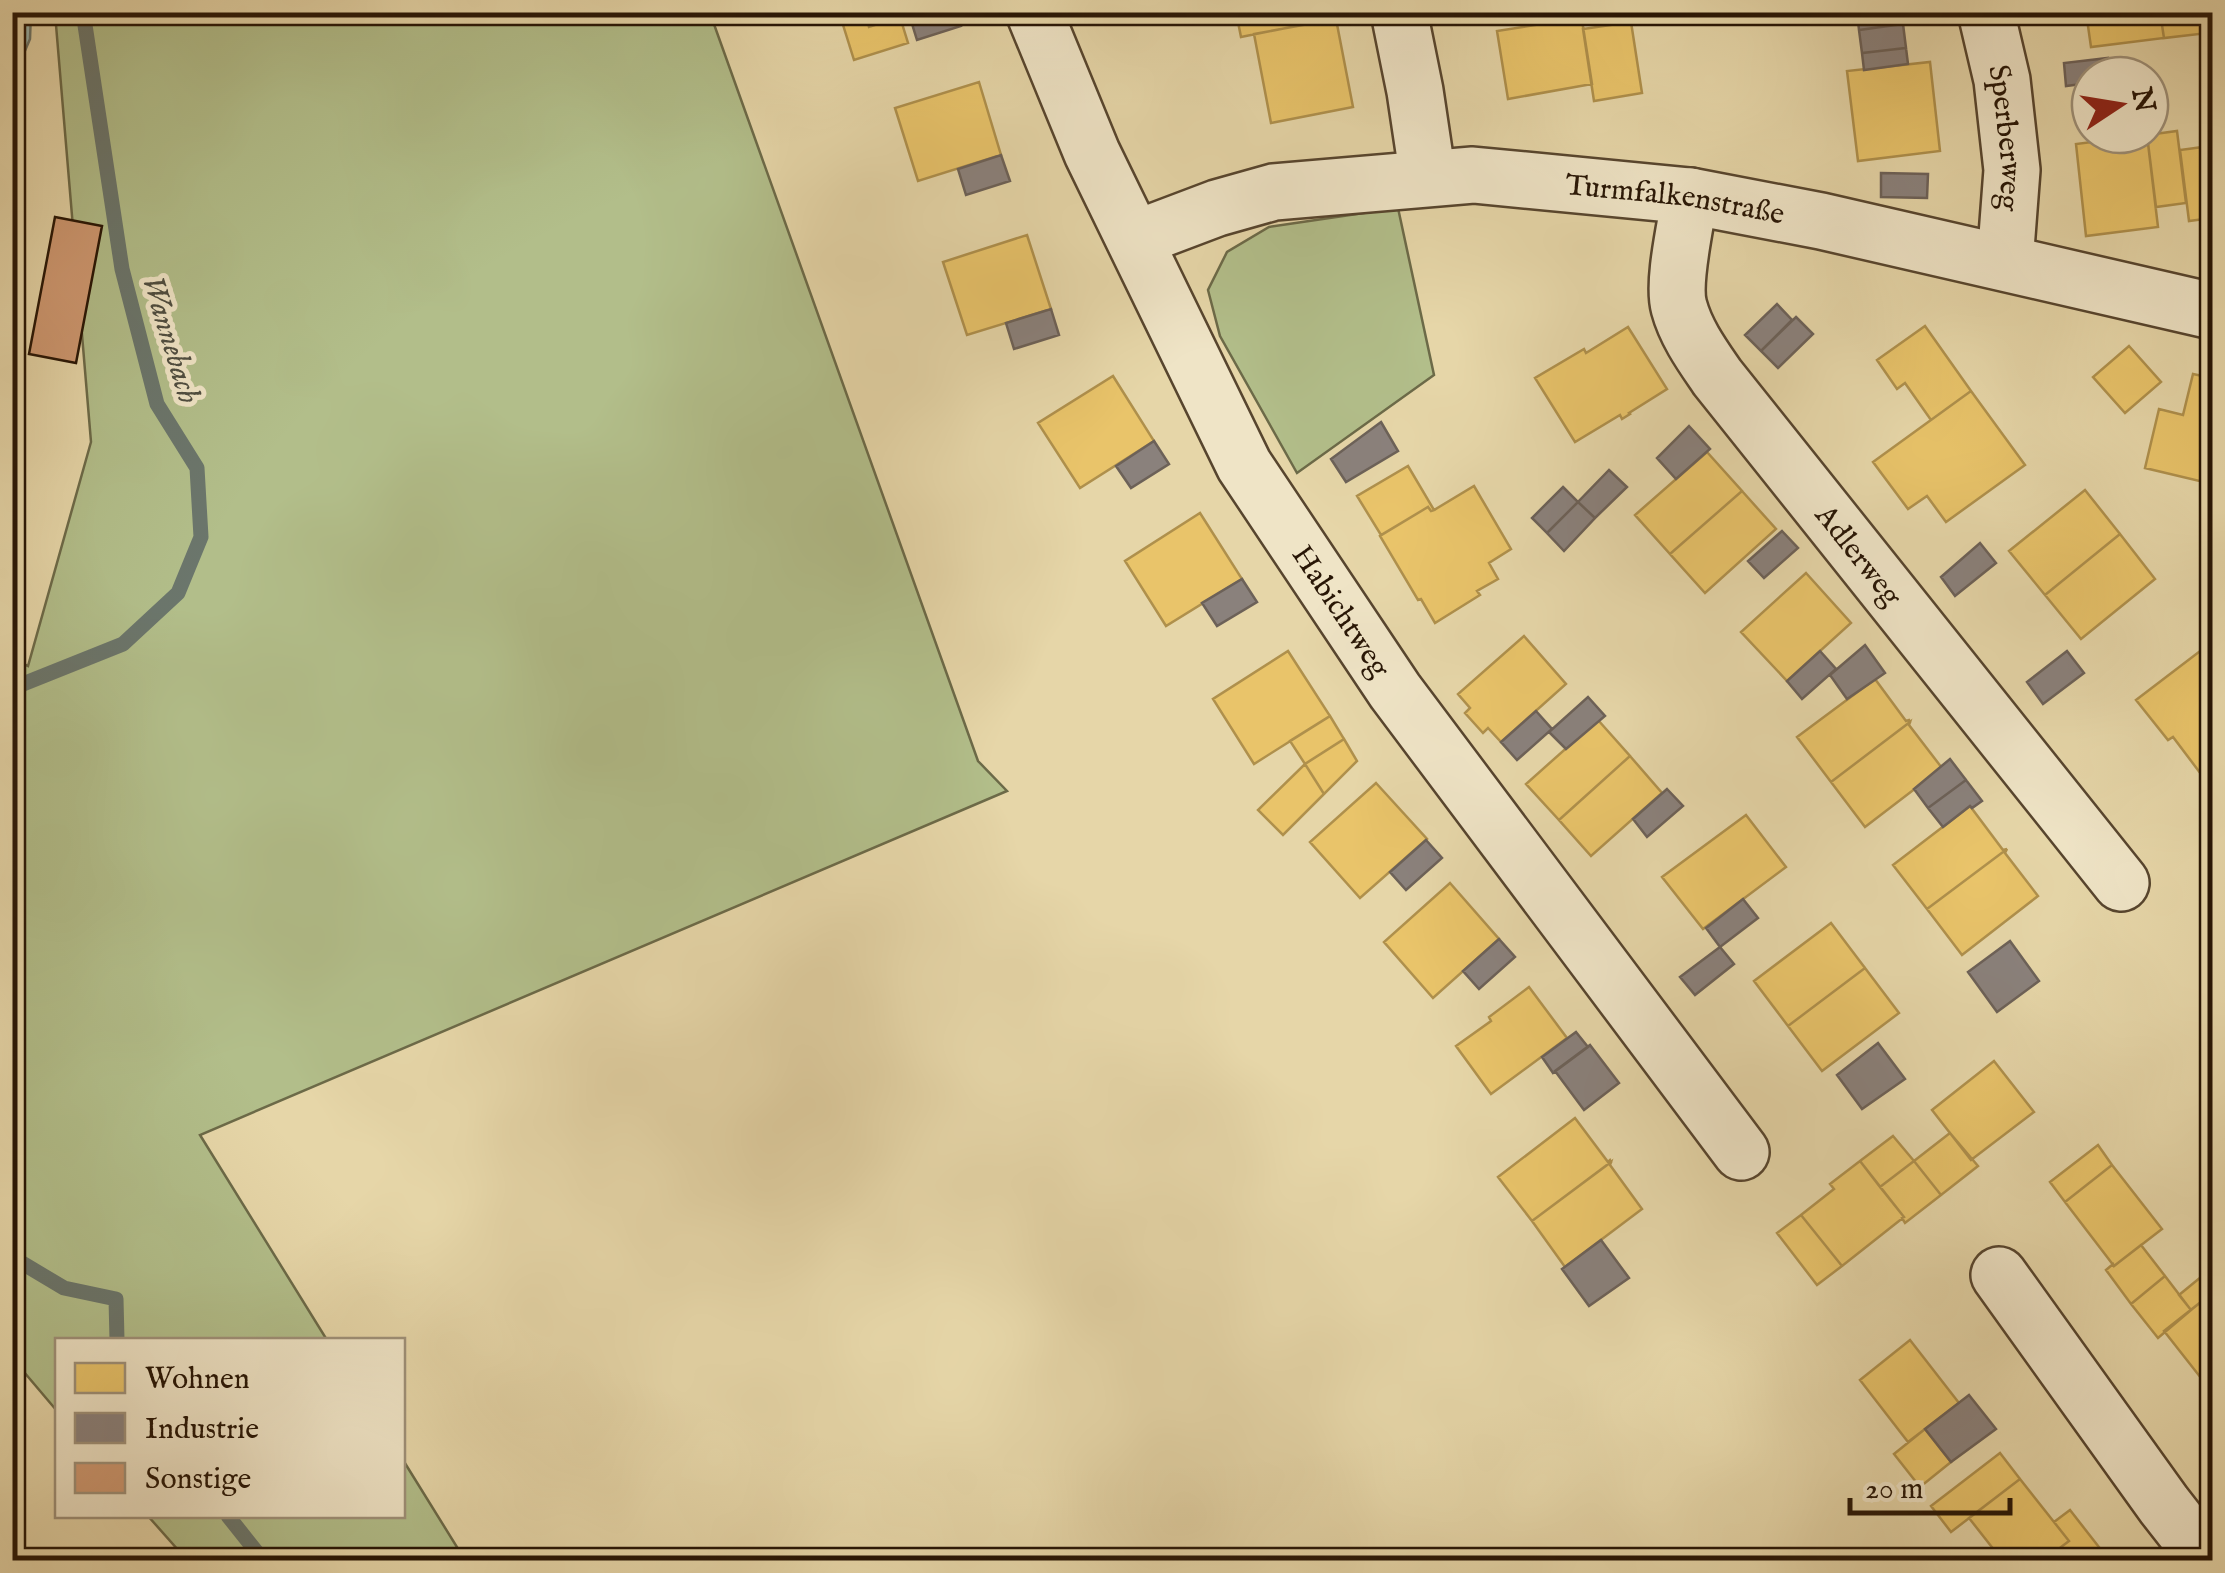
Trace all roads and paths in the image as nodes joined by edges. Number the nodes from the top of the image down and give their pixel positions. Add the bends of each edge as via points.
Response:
1 (1034, 12) edge
2 (1399, 12) edge
3 (1986, 12) edge
4 (1428, 178) junction
5 (1690, 196) junction
6 (1135, 239) junction
7 (2005, 262) junction
8 (2212, 310) edge
9 (2120, 883) dead end
10 (1741, 1152) dead end
11 (1998, 1275) dead end
12 (2207, 1560) edge

1 - 6 street, Habichtweg
2 - 4 street
3 - 7 street, Sperberweg via 2012,170
4 - 5 street, Turmfalkenstraße via 1473,175
4 - 6 street, Turmfalkenstraße via 1274,192
5 - 7 street, Turmfalkenstraße
5 - 9 street, Adlerweg via 1678,304 1695,345
6 - 10 street, Habichtweg via 1244,465 1396,691
7 - 8 street, Turmfalkenstraße
11 - 12 street

